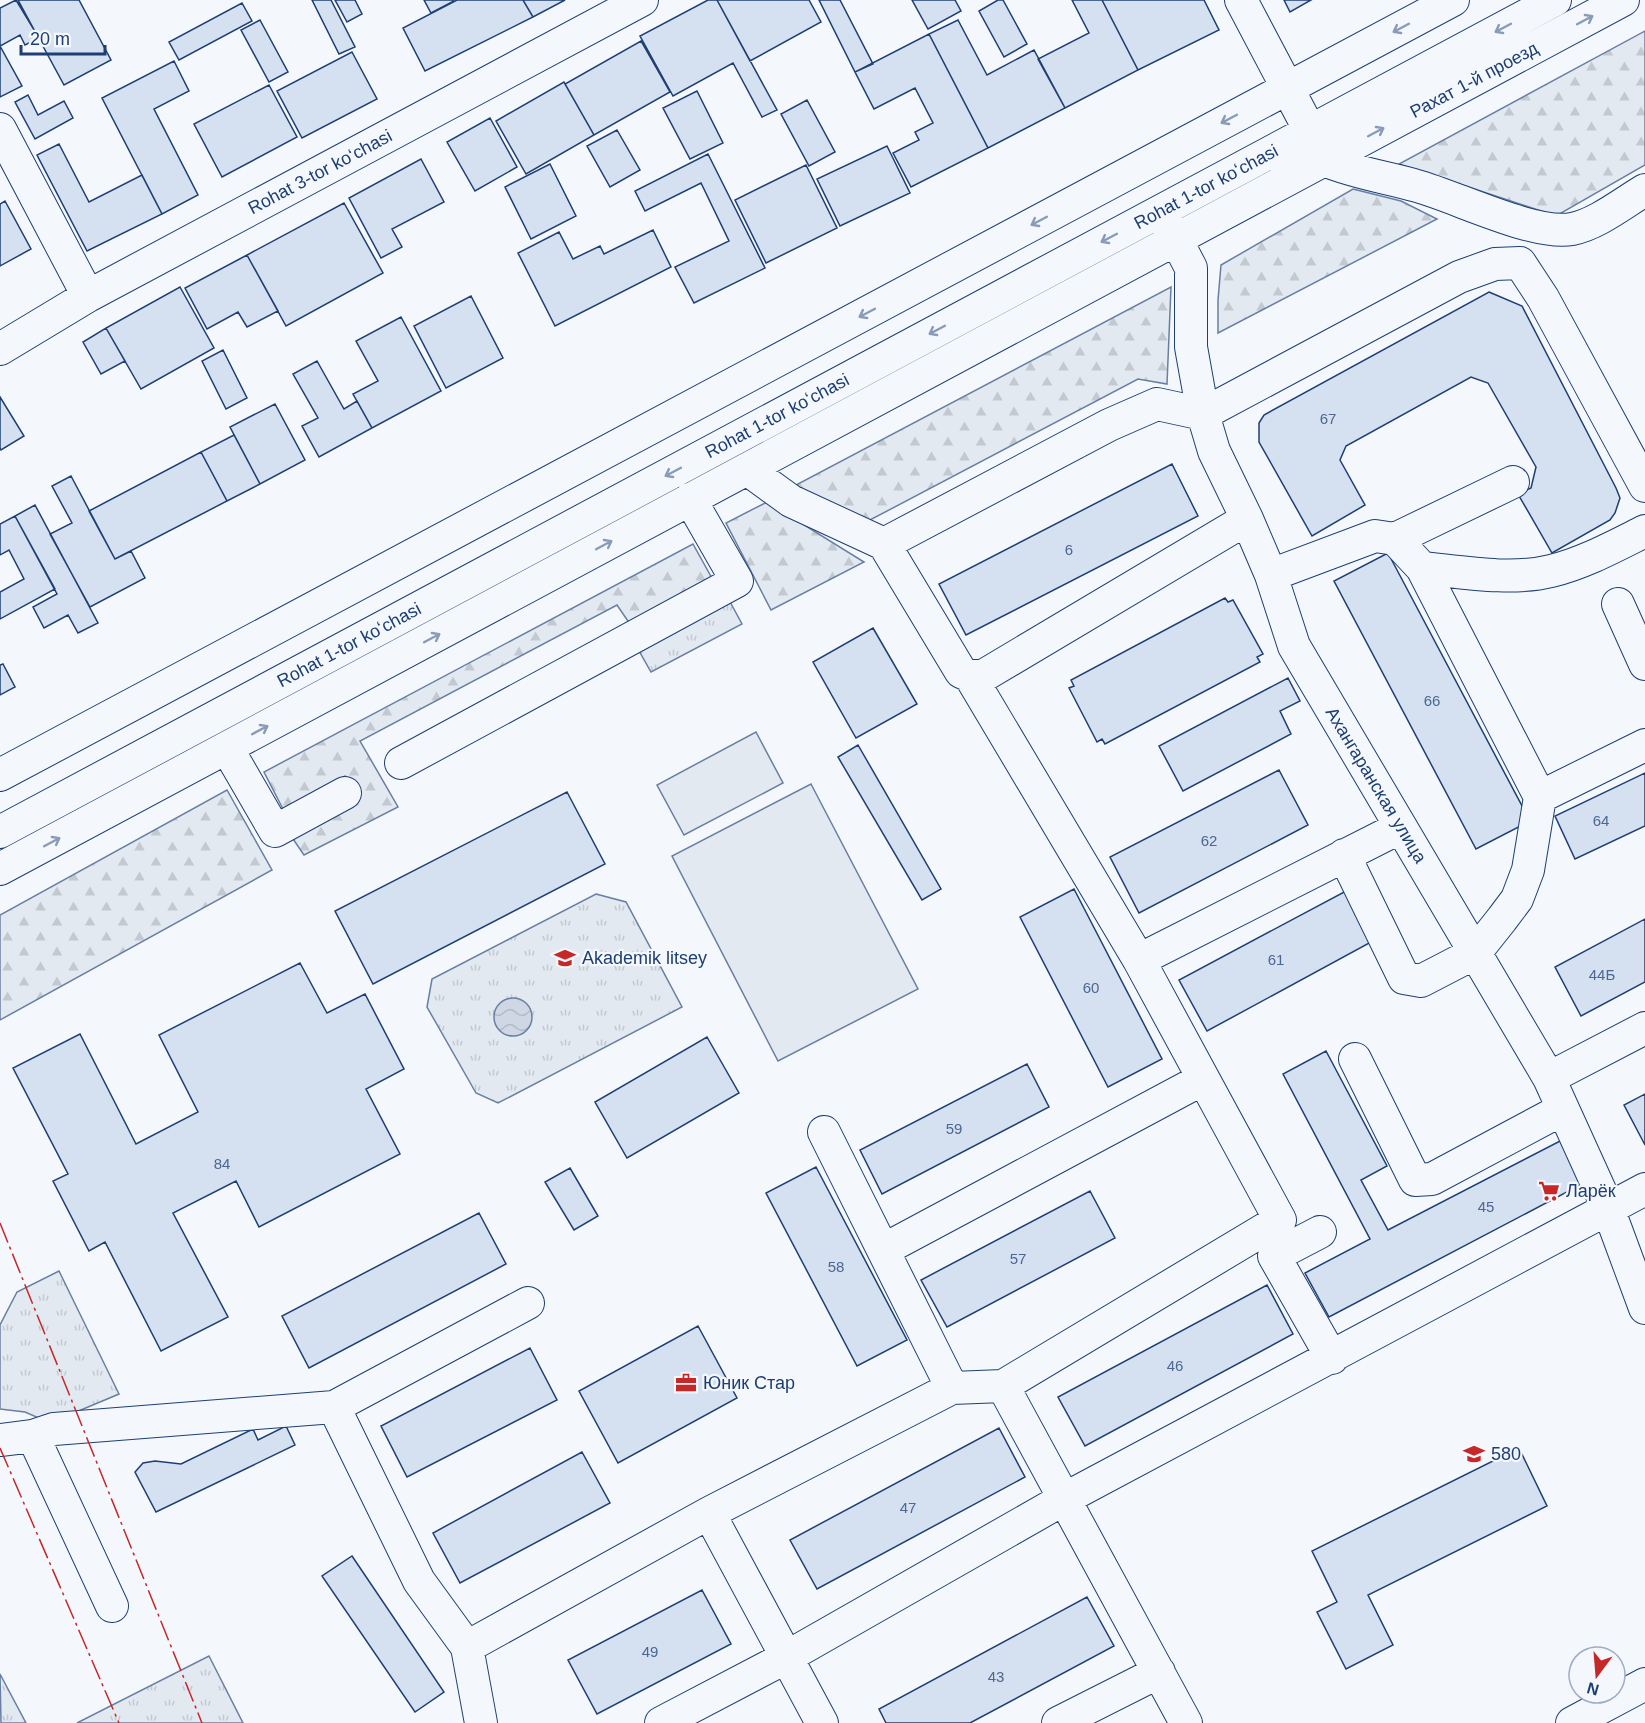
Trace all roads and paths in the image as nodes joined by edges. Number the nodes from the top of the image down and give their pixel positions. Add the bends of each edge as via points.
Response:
1 (642, 0) edge
2 (1241, 0) edge
3 (1453, 0) edge
4 (1555, 0) edge
5 (1623, 0) edge
6 (1287, 88) junction
7 (0, 129) edge
8 (1310, 131) junction
9 (1324, 160) junction
10 (1644, 192) edge
11 (1162, 210) junction
12 (1534, 224) junction
13 (1176, 239) junction
14 (1520, 263) junction
15 (88, 296) junction
16 (0, 349) edge
17 (1203, 414) junction
18 (747, 469) junction
19 (1514, 482) dead end
20 (1645, 486) edge
21 (690, 499) junction
22 (1247, 519) junction
23 (1645, 531) edge
24 (1395, 539) junction
25 (884, 544) junction
26 (1422, 568) junction
27 (1271, 575) junction
28 (1618, 604) dead end
29 (1645, 664) edge
30 (969, 676) junction
31 (1645, 745) edge
32 (226, 748) junction
33 (401, 763) dead end
34 (0, 775) edge
35 (345, 793) dead end
36 (1540, 797) junction
37 (1401, 827) junction
38 (0, 832) edge
39 (1344, 855) junction
40 (0, 869) edge
41 (1475, 953) junction
42 (1139, 960) junction
43 (1645, 1028) edge
44 (1355, 1059) dead end
45 (1549, 1078) junction
46 (1203, 1079) junction
47 (1563, 1109) junction
48 (824, 1132) dead end
49 (1645, 1189) edge
50 (1608, 1208) junction
51 (1320, 1232) dead end
52 (1268, 1245) junction
53 (885, 1249) junction
54 (528, 1303) dead end
55 (1645, 1308) edge
56 (1332, 1358) junction
57 (1003, 1386) junction
58 (952, 1388) junction
59 (334, 1407) junction
60 (33, 1436) junction
61 (0, 1440) edge
62 (1064, 1499) junction
63 (709, 1513) junction
64 (112, 1606) dead end
65 (468, 1647) junction
66 (785, 1658) junction
67 (1159, 1672) junction
68 (1645, 1684) edge
69 (482, 1723) edge
70 (661, 1723) edge
71 (822, 1723) edge
72 (1058, 1723) edge
73 (1186, 1723) edge
74 (1572, 1723) edge

1 - 15 street, Rohat 3-tor ko‘chasi
2 - 6 street
3 -> 6 street
4 -> 8 street, Rohat 1-tor koʻchasi
9 -> 5 street, Рахат 1-й проезд
6 - 8 street
6 -> 34 street
7 - 15 street
8 - 9 street
8 - 11 street, Rohat 1-tor koʻchasi
9 - 12 street
9 - 13 street, Rohat 1-tor koʻchasi
10 - 12 street via 1571,229
11 - 13 street, Ахангаранская улица
11 -> 38 street, Rohat 1-tor koʻchasi
12 - 14 street
13 - 17 street, Ахангаранская улица via 1191,268 1191,347
13 - 18 street, Rohat 1-tor koʻchasi
14 - 17 street via 1495,264 1459,277
14 - 20 street
15 - 16 street, Rohat 3-tor ko‘chasi
17 - 22 street, Ахангаранская улица via 1214,451
17 - 25 street via 1157,404 1109,425
18 - 21 street, Rohat 1-tor koʻchasi
18 - 25 street via 791,501
19 - 24 street
32 -> 21 street, Rohat 1-tor koʻchasi
21 - 33 street via 737,581
22 - 27 street, Ахангаранская улица
22 - 30 street via 983,676
23 - 26 street via 1550,572 1509,574
24 - 26 street
24 - 27 street via 1375,536
25 - 30 street via 961,672
26 - 36 street
27 - 37 street, Ахангаранская улица via 1294,646
28 - 29 street
30 - 42 street
31 - 36 street
32 - 35 street via 275,831
40 -> 32 street, Rohat 1-tor koʻchasi
36 - 41 street via 1528,870 1517,899
37 - 39 street
37 - 41 street, Ахангаранская улица
39 - 41 street via 1404,978 1421,981
39 - 42 street
41 - 45 street, Ахангаранская улица
42 - 46 street
43 - 45 street
44 - 47 street via 1415,1180 1432,1179
45 - 47 street, Ахангаранская улица
46 - 52 street via 1280,1220
46 - 53 street
47 - 50 street, Ахангаранская улица
48 - 53 street
49 - 50 street
50 - 55 street, Ахангаранская улица
50 - 56 street
51 - 52 street
52 - 56 street
52 - 57 street
53 - 58 street
54 - 59 street
56 - 62 street
57 - 58 street
57 - 62 street
58 - 63 street
59 - 60 street via 65,1428
59 - 65 street via 419,1581
60 - 61 street
60 - 64 street
62 - 66 street
62 - 67 street
63 - 65 street
63 - 66 street
65 - 69 street
66 - 70 street
66 - 71 street
67 - 72 street
67 - 73 street
68 - 74 street

